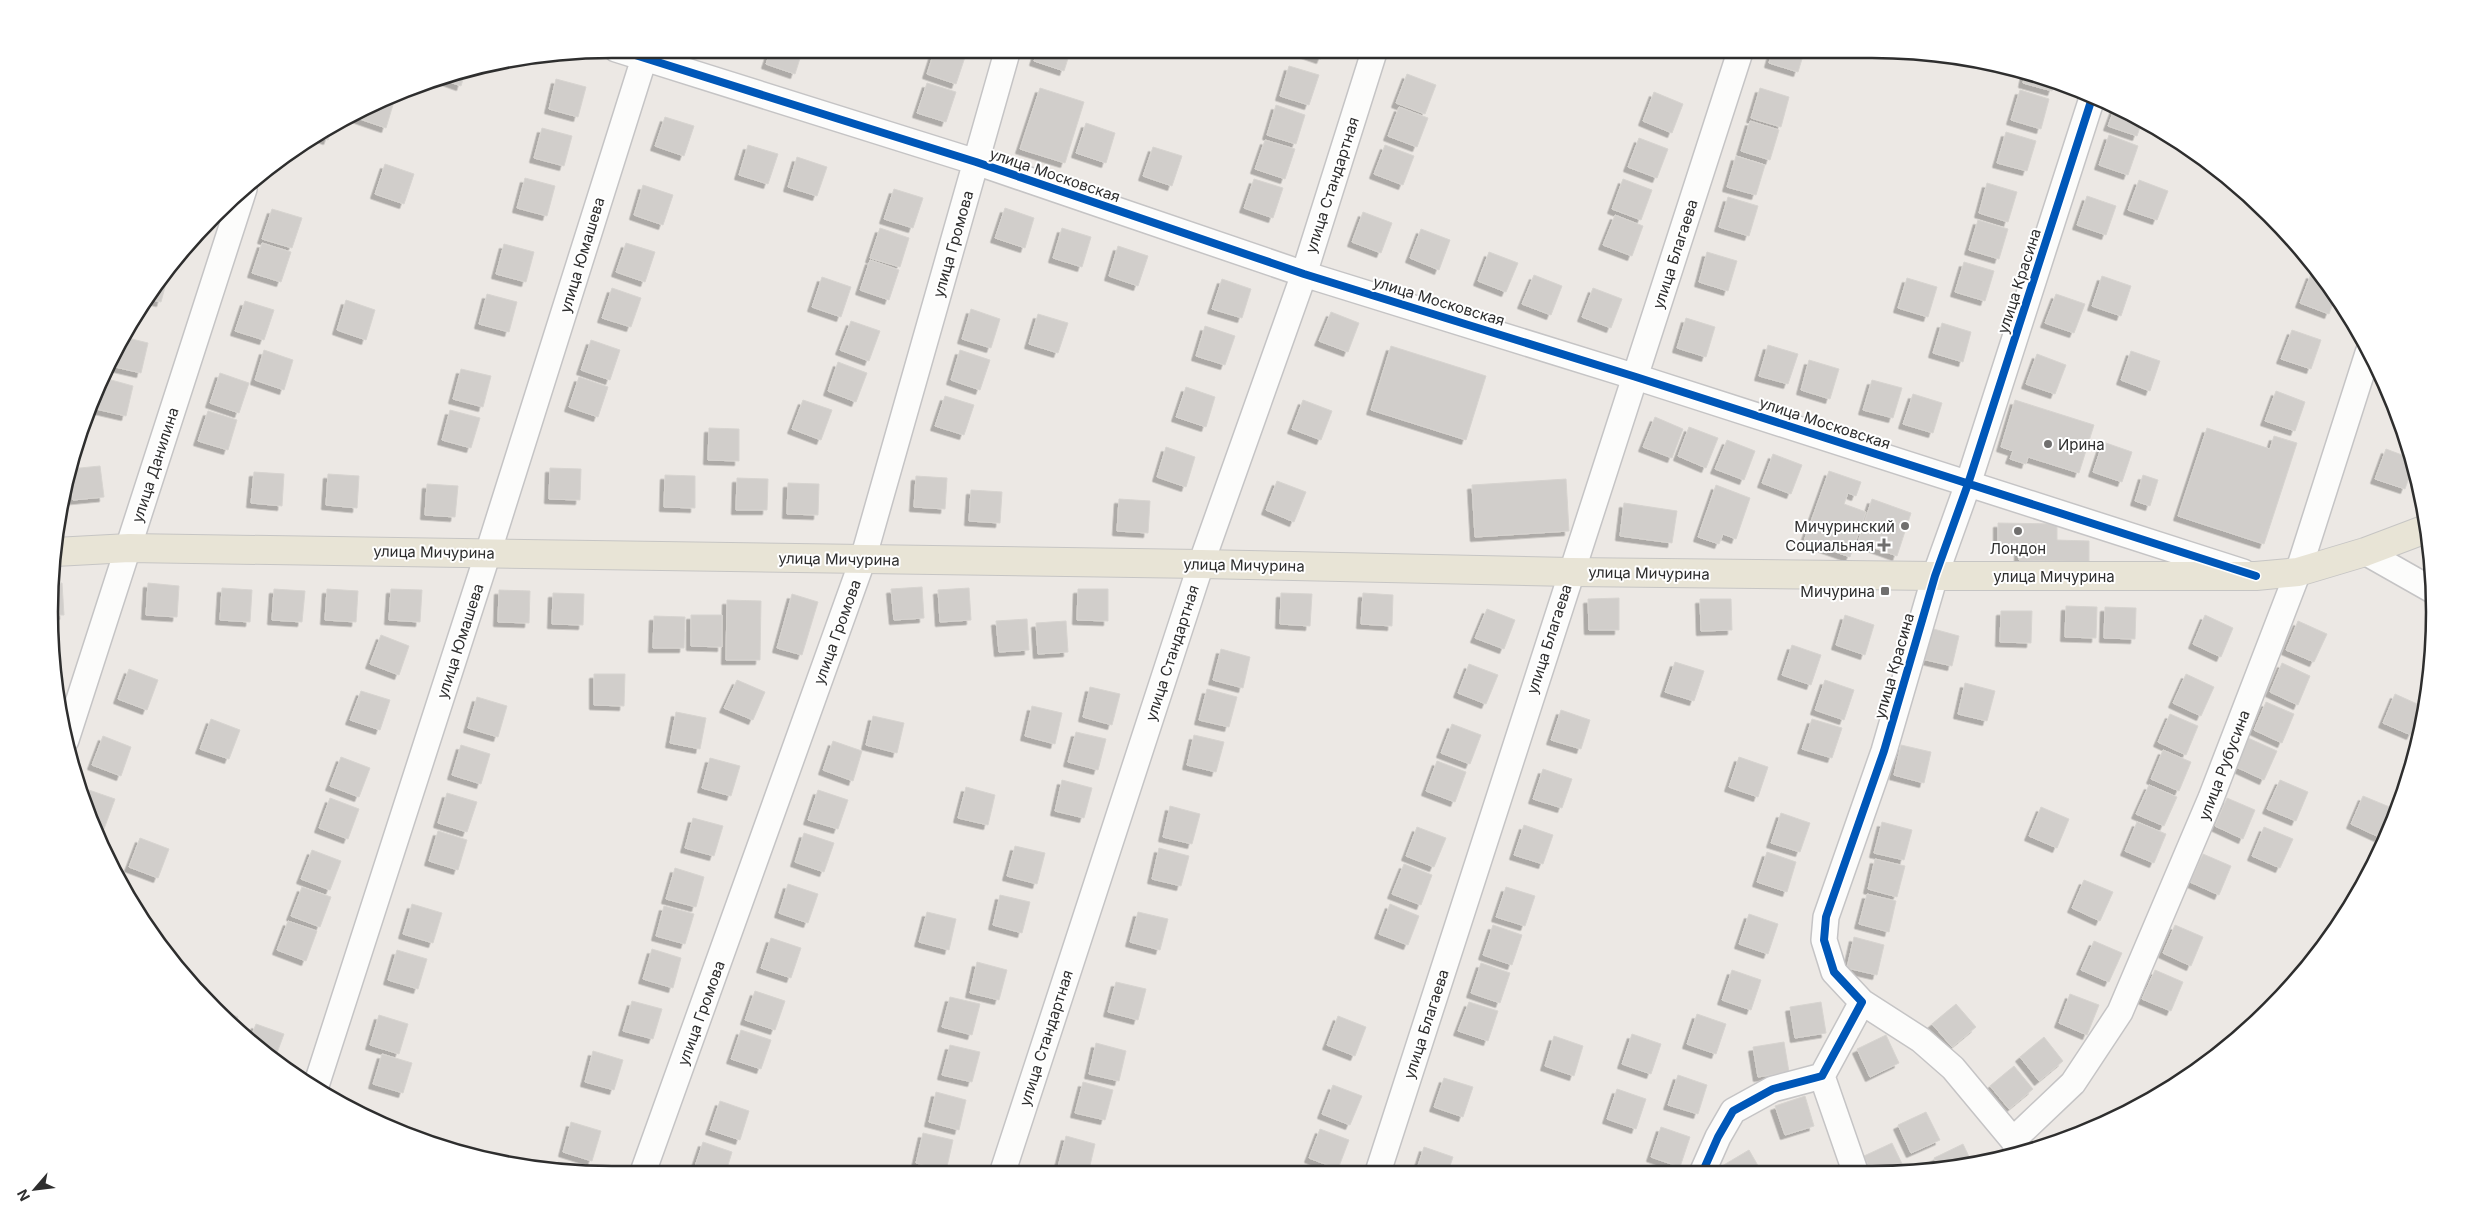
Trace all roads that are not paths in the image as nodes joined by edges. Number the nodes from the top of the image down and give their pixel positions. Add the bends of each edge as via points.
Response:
1 (644, 58) edge
2 (661, 58) edge
3 (1005, 58) edge
4 (1372, 58) edge
5 (1738, 58) edge
6 (2090, 103) edge
7 (976, 162) junction
8 (240, 200) edge
9 (1304, 274) junction
10 (2365, 362) edge
11 (1636, 377) junction
12 (1968, 484) junction
13 (2420, 531) edge
14 (129, 548) junction
15 (61, 552) edge
16 (2365, 552) junction
17 (488, 553) junction
18 (863, 559) junction
19 (1200, 564) junction
20 (1571, 572) junction
21 (2298, 572) junction
22 (1934, 576) junction
23 (2256, 576) junction
24 (2425, 586) edge
25 (70, 728) edge
26 (1862, 1002) junction
27 (1822, 1076) junction
28 (317, 1081) edge
29 (2016, 1145) edge
30 (645, 1166) edge
31 (1005, 1166) edge
32 (1380, 1166) edge
33 (1705, 1166) edge
34 (1853, 1166) edge

1 - 17 street, улица Юмашева
2 - 7 street, улица Московская
3 - 7 street, улица Громова
4 - 9 street, улица Стандартная
5 - 11 street, улица Благаева
6 - 12 street, улица Красина
7 - 9 street, улица Московская
7 - 18 street, улица Громова
8 - 14 street, улица Данилина
9 - 11 street, улица Московская
9 - 19 street, улица Стандартная
10 - 21 street, улица Рубусина
11 - 12 street, улица Московская
11 - 20 street, улица Благаева
12 - 22 street, улица Красина
12 - 23 street, улица Московская
13 - 16 main road, улица Мичурина
14 - 15 main road, улица Мичурина
14 - 17 main road, улица Мичурина
14 - 25 street, улица Данилина
16 - 21 main road, улица Мичурина
16 - 24 street
17 - 18 main road, улица Мичурина
17 - 28 street, улица Юмашева
18 - 19 main road, улица Мичурина
18 - 30 street, улица Громова
19 - 20 main road, улица Мичурина
19 - 31 street, улица Стандартная
20 - 22 main road, улица Мичурина
20 - 32 street, улица Благаева
21 - 23 main road, улица Мичурина
21 - 29 street, улица Рубусина via 2211,798 2120,1012 2073,1083
22 - 23 main road, улица Мичурина
22 - 26 street, улица Красина via 1884,751 1826,917 1824,940 1834,972
26 - 27 street
26 - 29 street, улица Красина via 1921,1040 1953,1068
27 - 33 street via 1774,1089 1734,1111
27 - 34 street

